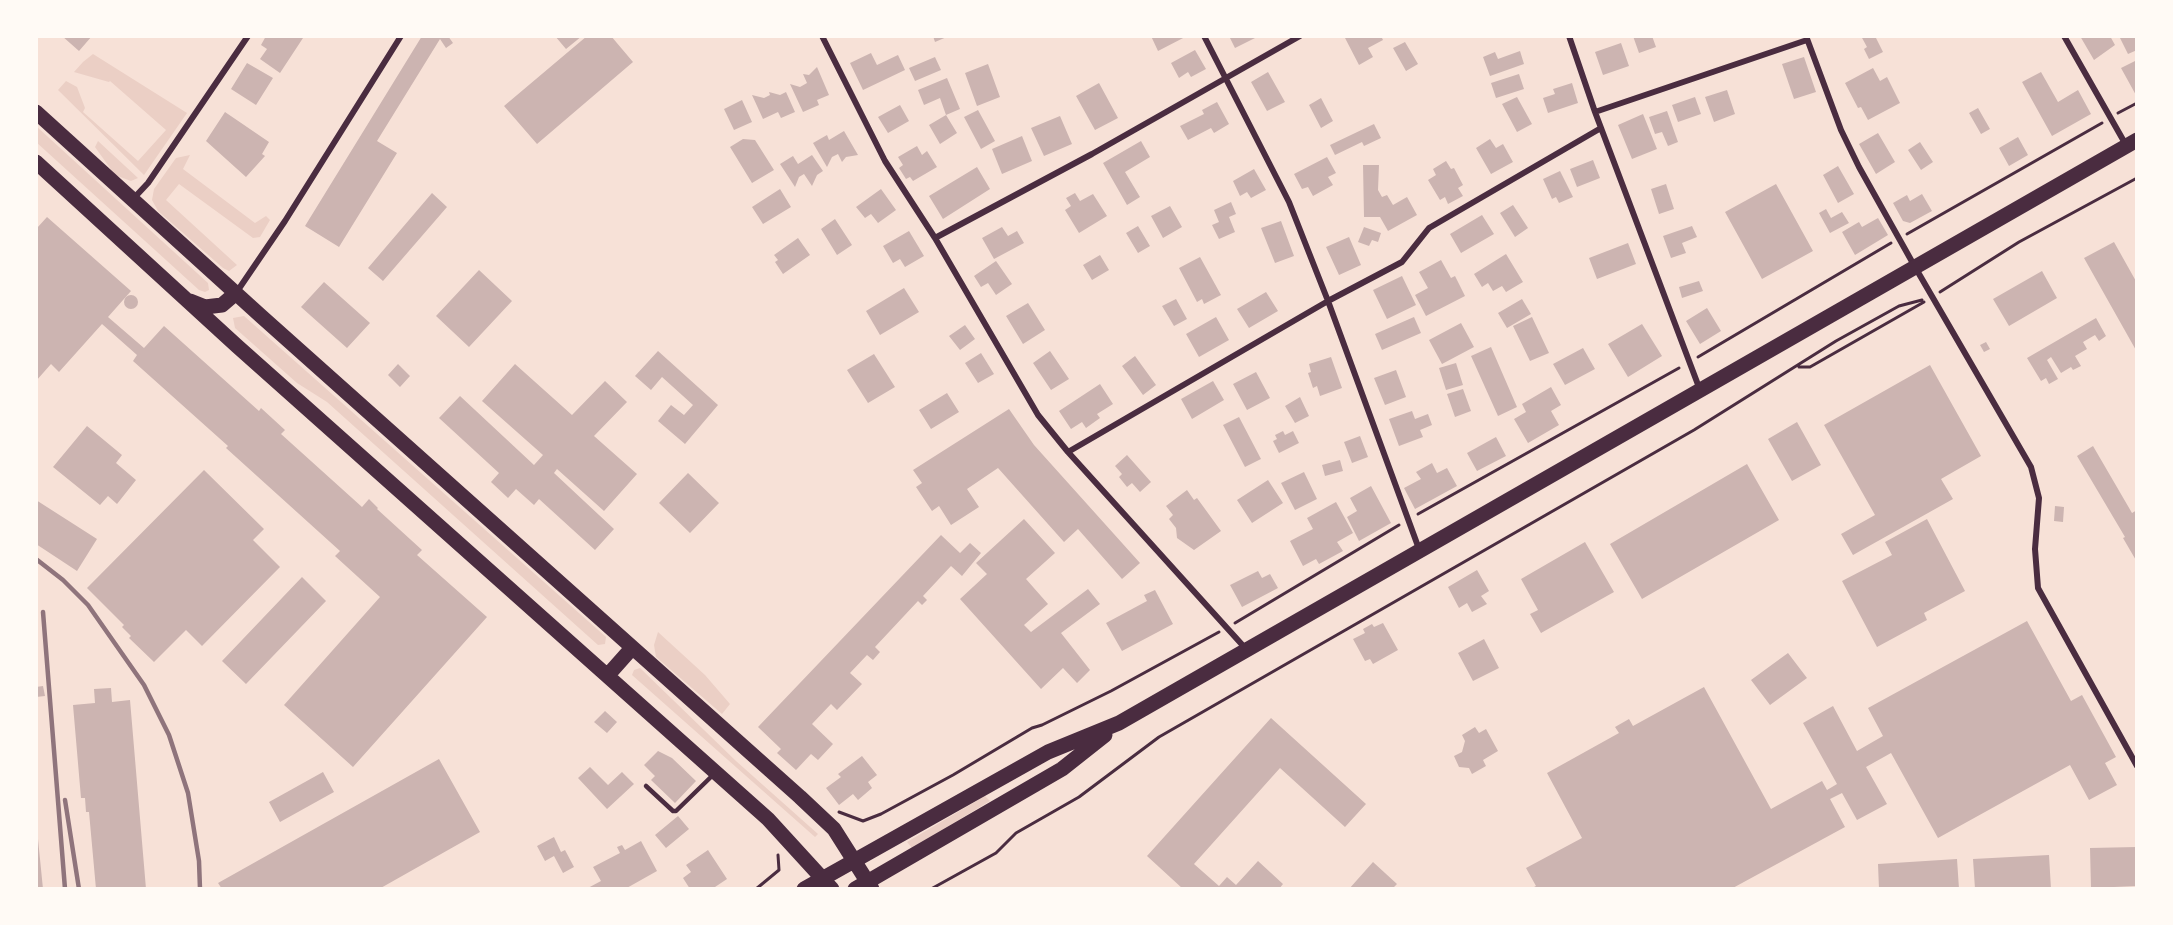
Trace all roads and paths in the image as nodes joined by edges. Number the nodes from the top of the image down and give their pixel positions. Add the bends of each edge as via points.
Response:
1 (248, 36) edge
2 (401, 36) edge
3 (822, 36) edge
4 (1204, 36) edge
5 (1300, 36) edge
6 (1569, 36) edge
7 (2064, 36) edge
8 (1806, 38) edge
9 (1225, 78) junction
10 (2137, 103) edge
11 (36, 112) edge
12 (1595, 112) junction
13 (2110, 118) junction
14 (1601, 128) junction
15 (2132, 143) edge
16 (36, 162) edge
17 (2137, 177) edge
18 (132, 200) junction
19 (935, 238) junction
20 (1899, 238) junction
21 (1915, 267) junction
22 (236, 293) junction
23 (1932, 297) junction
24 (188, 300) junction
25 (1328, 301) junction
26 (1689, 362) junction
27 (1797, 367) junction
28 (1700, 391) junction
29 (1068, 452) junction
30 (1408, 520) junction
31 (1420, 552) junction
32 (1226, 628) junction
33 (632, 648) junction
34 (1248, 651) junction
35 (608, 675) junction
36 (1119, 723) junction
37 (2137, 766) edge
38 (715, 772) junction
39 (646, 786) dead end
40 (836, 810) dead end
41 (854, 861) junction
42 (779, 870) dead end
43 (828, 884) edge
44 (865, 887) edge
45 (756, 889) edge
46 (804, 889) edge
47 (931, 889) edge

1 - 18 street via 148,183
2 - 22 street
3 - 19 street via 885,161
4 - 9 street
5 - 9 street
6 - 12 street
7 - 13 street
8 - 12 street
8 - 20 street via 1841,130
9 - 19 street
9 - 25 street via 1290,202
10 - 13 path
11 - 18 main road
12 - 14 street
13 - 15 street
13 - 20 path
14 - 25 street via 1428,228 1402,262
14 - 26 street
15 - 21 main road
16 - 24 main road
17 - 23 path via 2019,242
18 - 22 main road
19 - 29 street via 1038,415
20 - 21 street
20 - 26 path
21 - 23 street
21 - 28 main road
22 - 24 main road via 222,305 205,307
22 - 33 main road
23 - 27 path via 1899,306
23 - 27 path via 1810,368
23 - 37 street via 2031,467 2039,498 2035,549 2038,588
24 - 35 main road
25 - 29 street
25 - 30 street
26 - 28 street
26 - 30 path
27 - 47 path via 1159,737 1079,797 1016,833 996,853
28 - 31 main road
29 - 32 street
30 - 31 street
30 - 32 path
31 - 34 main road
32 - 34 street
32 - 40 path via 1032,728 881,814 863,821
33 - 35 main road
33 - 41 main road via 826,821
34 - 36 main road
35 - 38 main road
36 - 41 main road via 1047,752
36 - 44 main road via 1062,769
38 - 39 lane via 676,811
38 - 43 main road via 783,833
41 - 43 main road
41 - 44 main road
42 - 45 path
43 - 46 main road

